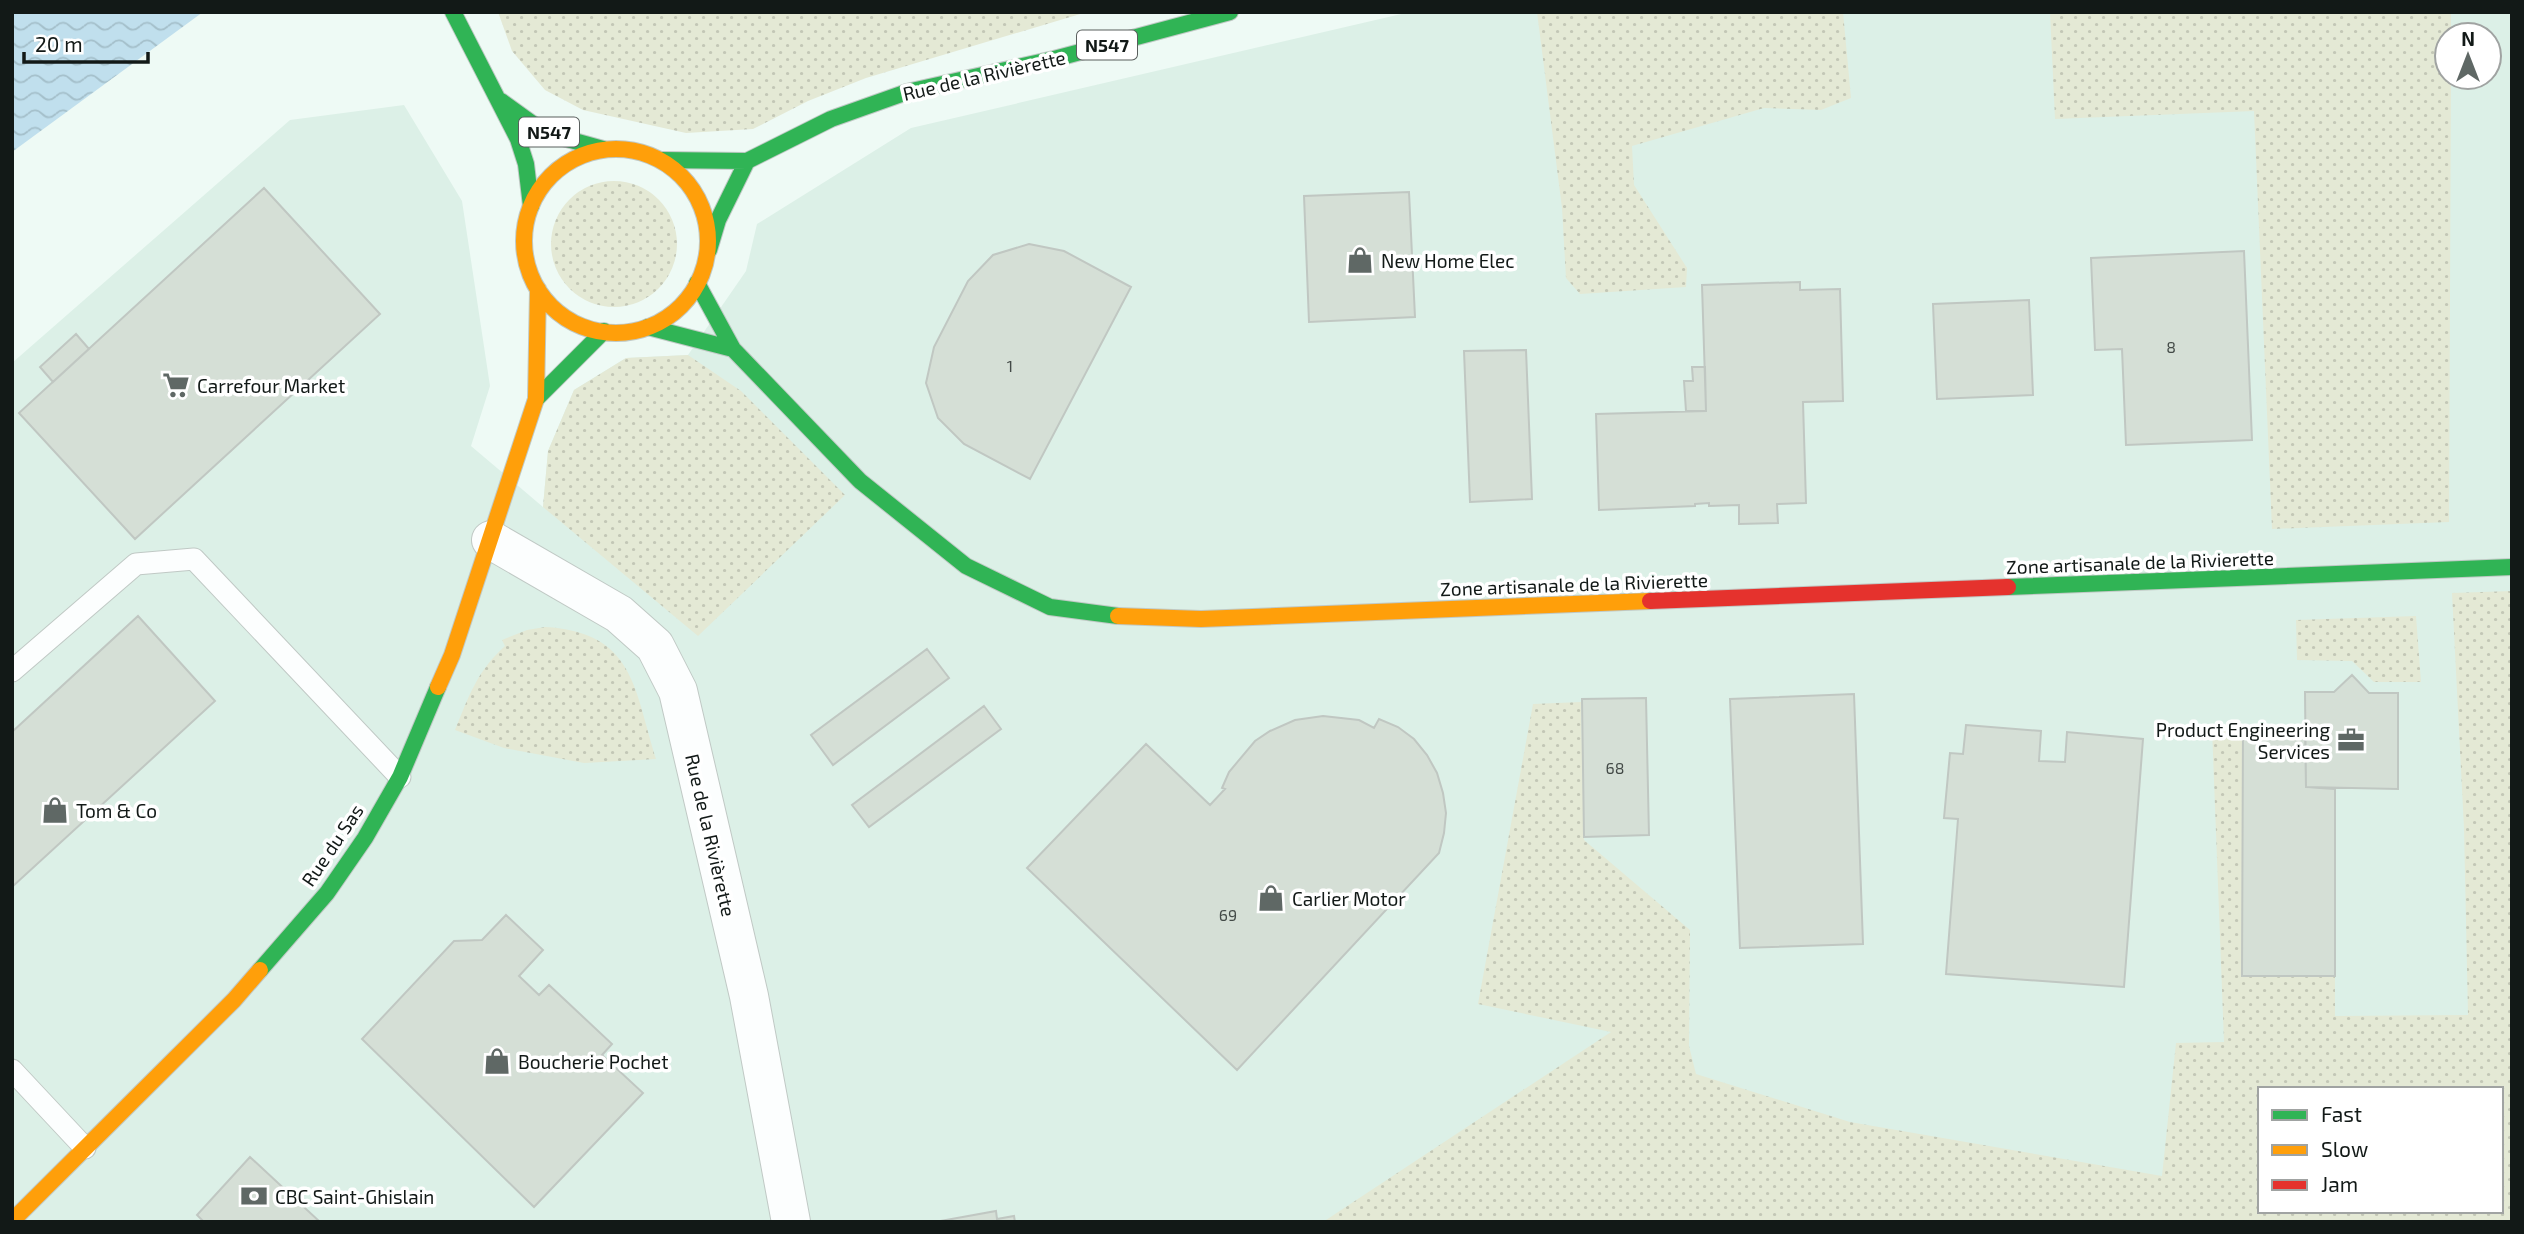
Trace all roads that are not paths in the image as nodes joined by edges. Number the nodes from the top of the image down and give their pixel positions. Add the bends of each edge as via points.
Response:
1 (453, 12) edge
2 (1230, 12) edge
3 (502, 101) junction
4 (603, 149) junction
5 (661, 160) junction
6 (747, 161) junction
7 (531, 206) junction
8 (706, 259) junction
9 (697, 283) junction
10 (538, 289) junction
11 (648, 327) junction
12 (604, 331) junction
13 (733, 349) junction
14 (536, 399) junction
15 (491, 540) junction
16 (2512, 568) edge
17 (12, 671) edge
18 (400, 777) junction
19 (12, 1070) edge
20 (85, 1148) junction
21 (12, 1221) edge
22 (791, 1222) edge

1 - 3 street, N547
2 - 6 street, Rue de la Rivièrette / N547 via 907,92 831,119
3 - 4 street, N547 via 537,127
3 - 7 street, N547 via 525,159
4 - 5 street via 633,150
4 - 7 street via 574,158 550,176
5 - 6 street, Rue de la Rivièrette / N547
5 - 8 street via 684,178 700,203 708,233
6 - 8 street via 718,220
7 - 10 street via 524,249
8 - 9 street
9 - 11 street via 674,312
9 - 13 street, Zone artisanale de la Rivierette
10 - 12 street via 563,317
10 - 14 street, Rue du Sas
11 - 12 street
11 - 13 street
12 - 14 street, Rue du Sas
13 - 16 street, Zone artisanale de la Rivierette via 860,481 966,566 1050,607 1132,618
14 - 15 street, Rue du Sas
15 - 18 street, Rue du Sas via 452,655
15 - 22 street, Rue de la Rivièrette via 619,614 655,646 678,691 749,996
17 - 18 lane via 136,564 194,559
18 - 20 street, Rue du Sas via 327,893 233,1000
19 - 20 lane
20 - 21 street, Rue du Sas

